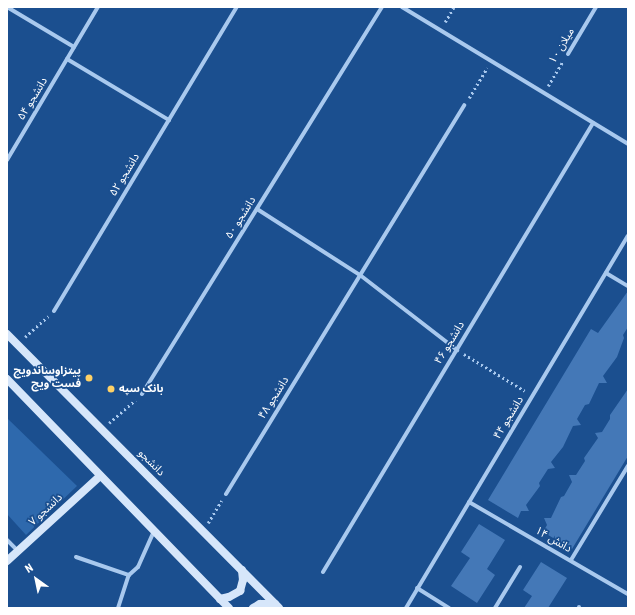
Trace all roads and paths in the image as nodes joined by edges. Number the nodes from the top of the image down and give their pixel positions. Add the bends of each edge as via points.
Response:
1 (7, 7) edge
2 (98, 7) edge
3 (237, 7) edge
4 (382, 7) edge
5 (402, 7) edge
6 (454, 7) edge
7 (596, 7) edge
8 (440, 30) junction
9 (74, 47) junction
10 (568, 54) joint
11 (67, 59) junction
12 (491, 61) junction
13 (544, 93) junction
14 (464, 105) joint
15 (169, 120) junction
16 (593, 123) junction
17 (628, 144) edge
18 (7, 160) edge
19 (257, 209) junction
20 (628, 236) edge
21 (606, 273) junction
22 (360, 275) junction
23 (628, 286) edge
24 (54, 310) joint
25 (7, 334) edge
26 (18, 344) junction
27 (457, 350) junction
28 (7, 379) edge
29 (142, 394) joint
30 (533, 396) junction
31 (102, 428) junction
32 (628, 466) edge
33 (100, 476) junction
34 (226, 494) joint
35 (469, 502) junction
36 (154, 531) junction
37 (203, 531) junction
38 (7, 540) edge
39 (18, 551) junction
40 (76, 557) dead end
41 (571, 560) junction
42 (7, 561) edge
43 (520, 567) dead end
44 (242, 570) junction
45 (323, 572) dead end
46 (129, 575) junction
47 (417, 588) junction
48 (628, 594) edge
49 (220, 599) junction
50 (277, 606) edge
51 (118, 608) edge
52 (229, 608) edge
53 (253, 608) edge
54 (406, 608) edge
55 (449, 608) edge
56 (495, 608) edge

1 - 9 street
2 - 9 street, دانشجو ۵۴
3 - 15 street, دانشجو ۵۲
4 - 19 street, دانشجو ۵۰
5 - 8 street
6 - 8 path
7 - 10 street, میلان ۱۰
8 - 12 street
9 - 11 street, دانشجو ۵۴
10 - 13 path, میلان ۱۰
11 - 15 street
11 - 18 street, دانشجو ۵۴
12 - 13 street
12 - 14 path
13 - 16 street
14 - 22 street, دانشجو ۴۸
15 - 24 street, دانشجو ۵۲
16 - 17 street
16 - 27 street, دانشجو ۴۶
19 - 22 street
19 - 29 street, دانشجو ۵۰
20 - 21 street, دانشجو ۴۴
21 - 23 street
21 - 30 street, دانشجو ۴۴
22 - 27 street
22 - 34 street, دانشجو ۴۸
24 - 26 path
25 - 26 main road, دانشجو
26 - 31 main road, دانشجو
27 - 30 path
27 - 45 street, دانشجو ۴۶
28 - 33 main road
29 - 31 path
30 - 35 street, دانشجو ۴۴
31 - 37 main road, دانشجو
32 - 41 street
33 - 36 main road
33 - 39 main road, دانشجو ۷
34 - 37 path
35 - 41 street, دانش ۱۴
35 - 47 street, دانشجو ۴۴
36 - 46 street via 138,567
36 - 49 main road
37 - 44 main road, دانشجو
38 - 39 street
39 - 42 main road, دانشجو ۷
40 - 46 street
41 - 48 street, دانش ۱۴
43 - 56 street
44 - 49 main road via 240,591 229,598
44 - 50 main road, دانشجو
46 - 51 street
47 - 54 street, دانشجو ۴۴
47 - 55 street
49 - 52 main road
50 - 53 main road via 260,604

